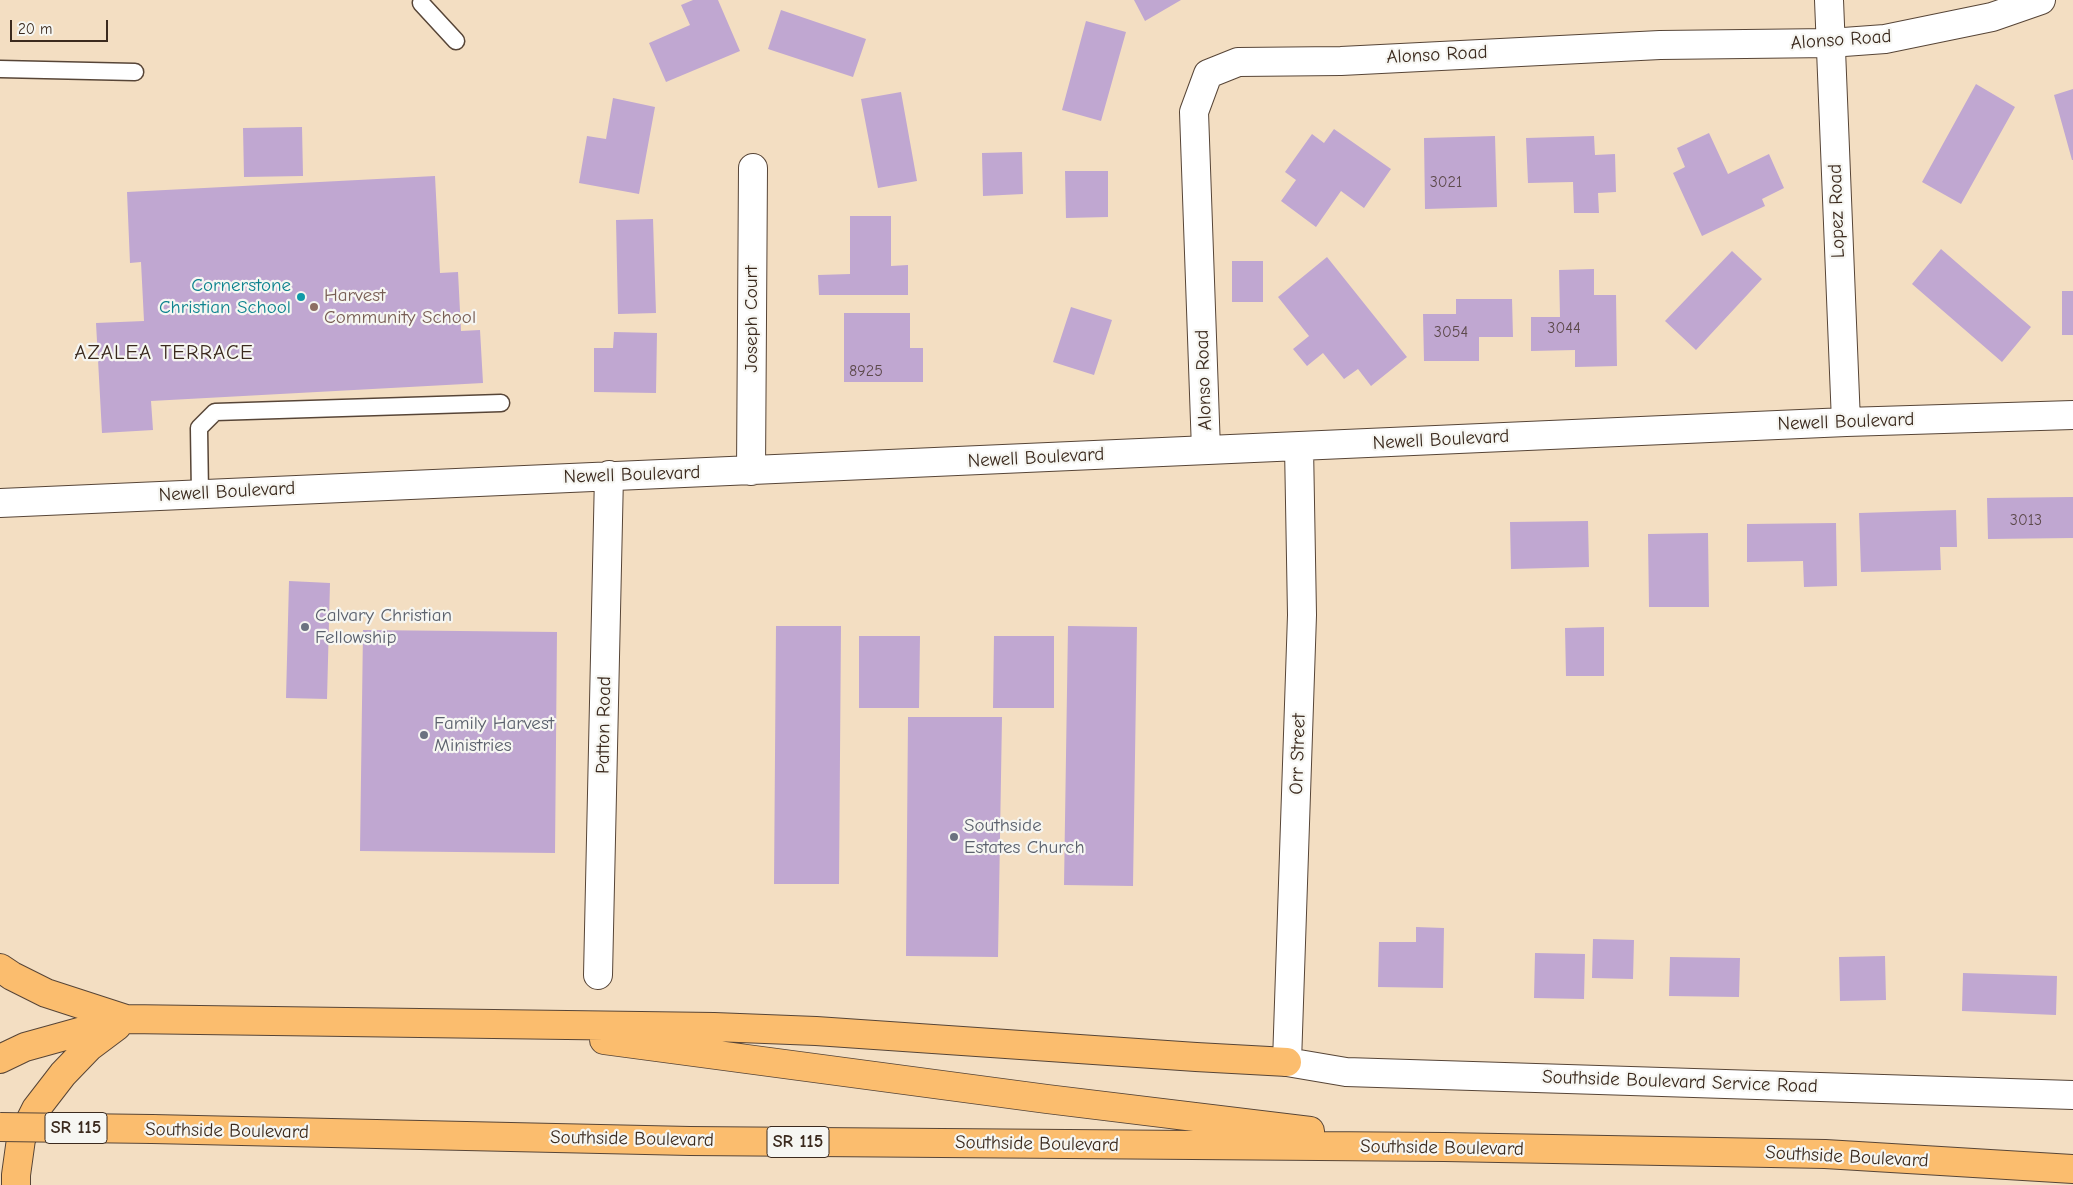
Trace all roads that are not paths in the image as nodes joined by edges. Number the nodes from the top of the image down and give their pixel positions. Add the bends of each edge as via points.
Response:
1 (1829, 0) edge
2 (2041, 0) edge
3 (421, 3) dead end
4 (456, 41) dead end
5 (1830, 43) junction
6 (0, 69) edge
7 (135, 72) dead end
8 (753, 168) dead end
9 (501, 403) dead end
10 (2073, 415) edge
11 (1846, 422) junction
12 (1299, 446) junction
13 (1206, 450) junction
14 (751, 471) junction
15 (609, 475) junction
16 (200, 494) junction
17 (0, 503) edge
18 (0, 968) edge
19 (598, 975) dead end
20 (126, 1019) junction
21 (484, 1024) junction
22 (0, 1059) edge
23 (1287, 1062) junction
24 (2073, 1095) edge
25 (0, 1127) edge
26 (1444, 1147) junction
27 (2073, 1169) edge
28 (16, 1185) edge

1 - 5 street, Lopez Road
2 - 5 street, Alonso Road via 1992,17 1910,35
3 - 4 lane
5 - 11 street, Lopez Road
5 - 13 street, Alonso Road via 1238,62 1208,74 1194,112
6 - 7 lane
8 - 14 street, Joseph Court
9 - 16 lane via 215,412 199,428
10 - 11 street, Newell Boulevard
11 - 12 street, Newell Boulevard
12 - 13 street, Newell Boulevard
12 - 23 street, Orr Street via 1302,614
13 - 14 street, Newell Boulevard
14 - 15 street, Newell Boulevard
15 - 16 street, Newell Boulevard
15 - 19 street, Patton Road
16 - 17 street, Newell Boulevard
18 - 20 highway via 46,992
20 - 21 highway
20 - 22 highway via 25,1047
20 - 28 highway via 89,1047 36,1109 22,1139
21 - 23 highway via 816,1031
21 - 26 highway via 1046,1099
23 - 24 street, Southside Boulevard Service Road via 1346,1072
25 - 26 highway, Southside Boulevard / SR 115, bridge via 690,1141
26 - 27 highway, Southside Boulevard via 1825,1154

